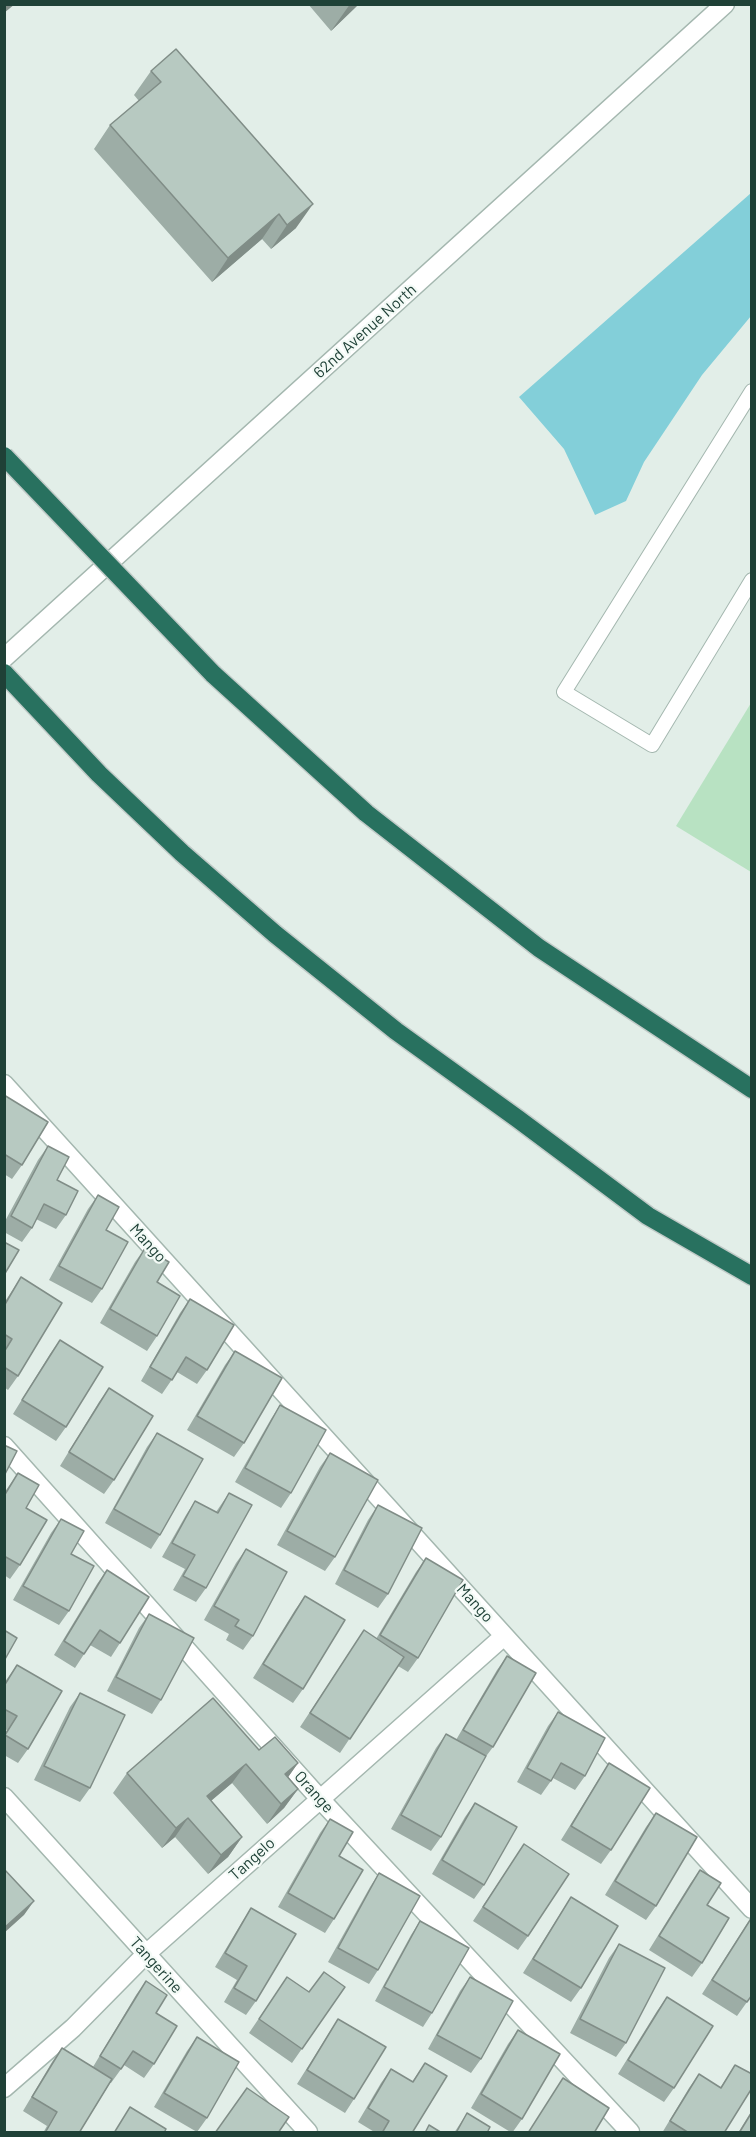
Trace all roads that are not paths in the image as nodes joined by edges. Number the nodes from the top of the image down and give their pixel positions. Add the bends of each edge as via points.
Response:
1 (725, 4) edge
2 (752, 391) edge
3 (4, 456) edge
4 (752, 580) edge
5 (4, 658) edge
6 (4, 673) edge
7 (4, 1084) edge
8 (752, 1089) edge
9 (752, 1276) edge
10 (4, 1446) edge
11 (504, 1636) junction
12 (4, 1797) edge
13 (320, 1799) junction
14 (752, 1909) edge
15 (146, 1954) junction
16 (4, 2088) edge
17 (308, 2133) edge
18 (630, 2133) edge

1 - 5 street, 62nd Avenue North
2 - 4 lane via 564,692 652,746
3 - 8 highway, bridge via 213,674 366,813 539,948
6 - 9 highway via 99,774 274,934 396,1030 648,1216
7 - 11 street, Mango
10 - 13 street, Orange
11 - 13 street, Tangelo
11 - 14 street, Mango
12 - 15 street, Tangerine
13 - 15 street, Tangelo
13 - 18 street, Orange
15 - 16 street, Tangelo via 72,2028
15 - 17 street, Tangerine

